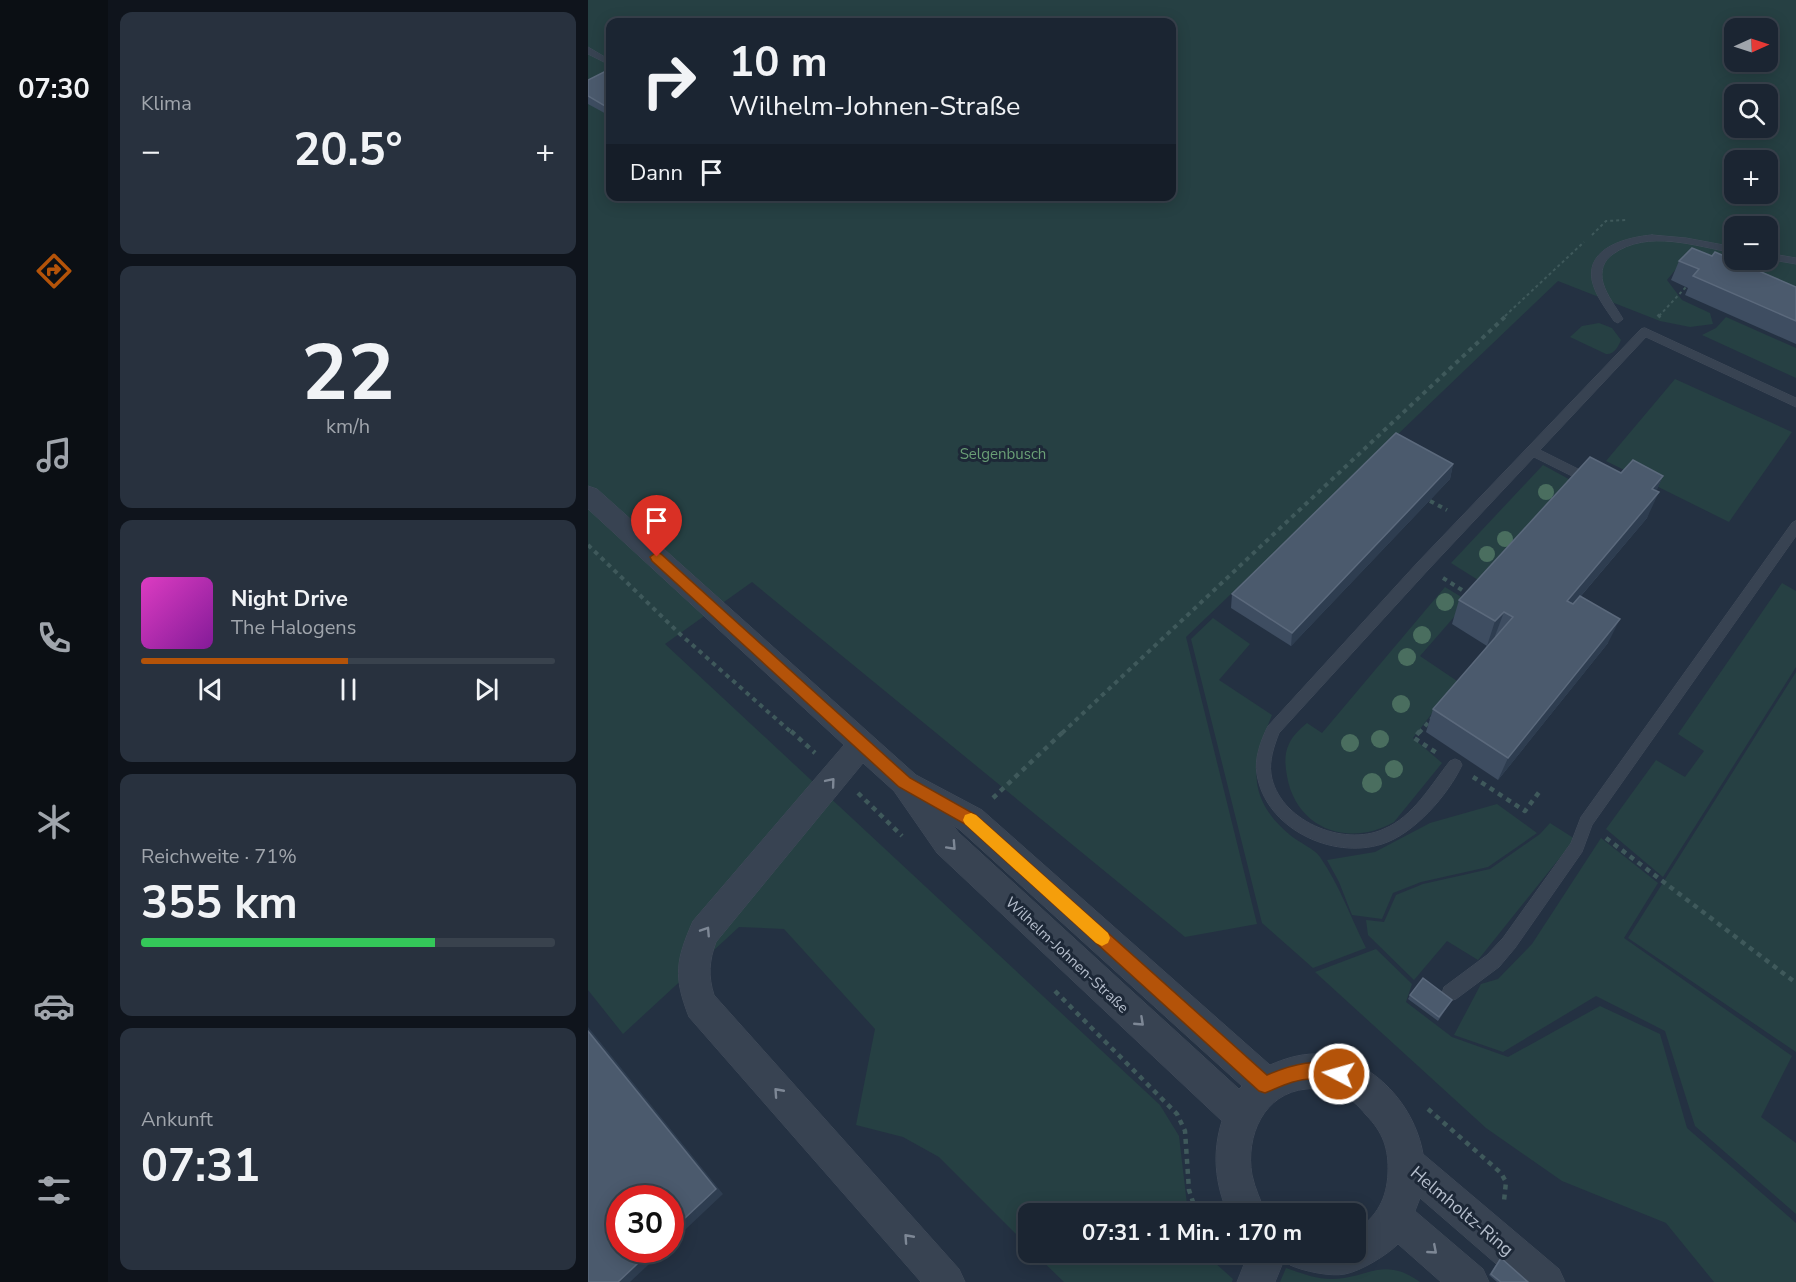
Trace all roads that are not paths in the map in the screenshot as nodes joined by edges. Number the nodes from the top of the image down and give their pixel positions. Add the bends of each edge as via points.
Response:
1 (588, 50) edge
2 (606, 61) edge
3 (1724, 248) edge
4 (1778, 258) edge
5 (1796, 261) edge
6 (1618, 319) dead end
7 (1796, 403) edge
8 (1532, 451) junction
9 (1603, 486) edge
10 (588, 495) edge
11 (1796, 526) edge
12 (862, 744) junction
13 (1455, 765) edge
14 (904, 782) junction
15 (1450, 993) dead end
16 (1265, 1084) junction
17 (1242, 1116) junction
18 (1406, 1163) junction
19 (1242, 1203) edge
20 (1396, 1218) junction
21 (1366, 1245) edge
22 (1264, 1263) edge
23 (946, 1282) edge
24 (1256, 1282) edge
25 (1470, 1282) edge
26 (1546, 1282) edge

1 - 2 lane
3 - 6 lane via 1650,237 1616,246 1602,258 1596,279
4 - 5 lane
7 - 8 lane via 1645,332
8 - 9 lane
8 - 13 lane via 1273,730 1266,749 1264,774 1272,797 1288,816 1331,839 1358,841 1381,838 1415,816
10 - 12 street, Wilhelm-Johnen-Straße
11 - 15 lane via 1586,822 1577,847 1509,943 1493,961
12 - 14 street, Wilhelm-Johnen-Straße
23 -> 12 street via 701,1005 693,984 692,958 704,932
14 - 16 street, Wilhelm-Johnen-Straße via 971,820
14 -> 17 street, Wilhelm-Johnen-Straße via 948,843
16 - 17 street
16 - 18 street via 1311,1070 1339,1074 1362,1087 1385,1108 1401,1133
17 - 19 street via 1235,1130 1233,1166
18 - 20 street
18 - 26 street, Helmholtz-Ring
20 - 21 street
20 -> 25 street
22 - 24 street

